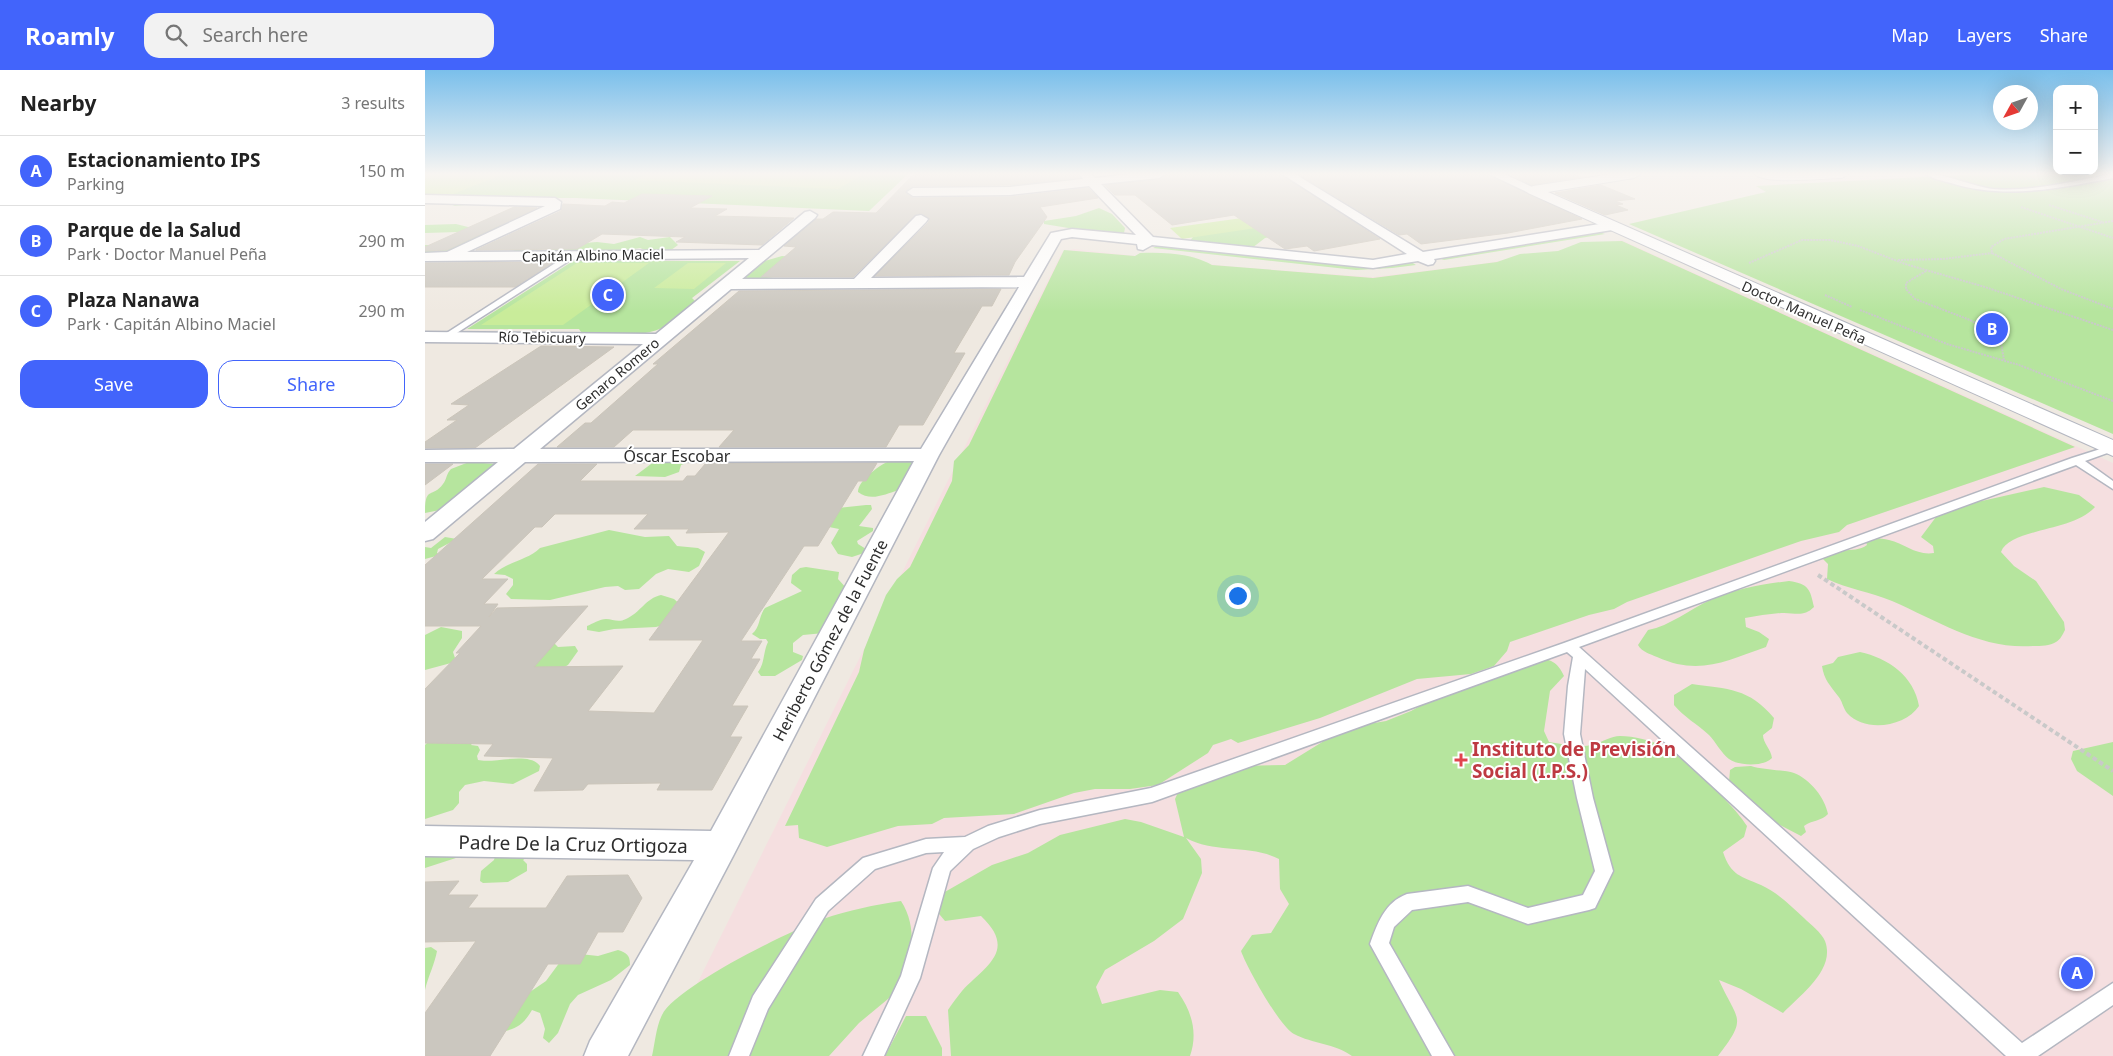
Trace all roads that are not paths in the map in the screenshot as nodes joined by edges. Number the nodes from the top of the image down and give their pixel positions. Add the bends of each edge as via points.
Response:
1 (525, 220) edge
2 (803, 220) edge
3 (919, 220) edge
4 (1129, 220) edge
5 (1362, 220) edge
6 (1599, 220) edge
7 (1621, 230) junction
8 (1059, 237) junction
9 (1149, 241) junction
10 (1137, 251) junction
11 (762, 254) junction
12 (574, 255) junction
13 (425, 257) edge
14 (446, 257) junction
15 (1428, 261) junction
16 (425, 267) edge
17 (1029, 282) junction
18 (858, 283) junction
19 (727, 284) junction
20 (446, 336) junction
21 (425, 337) edge
22 (659, 339) junction
23 (2112, 448) edge
24 (928, 455) junction
25 (425, 456) edge
26 (520, 456) junction
27 (2076, 460) junction
28 (2113, 486) edge
29 (425, 534) edge
30 (1575, 651) junction
31 (425, 841) edge
32 (967, 844) junction
33 (721, 846) junction
34 (2113, 993) edge
35 (605, 1056) edge
36 (739, 1056) edge
37 (873, 1056) edge
38 (1444, 1056) edge
39 (2021, 1056) edge

1 - 14 street
2 - 11 street, Genaro Romero
3 - 18 street
4 - 9 street
5 - 15 street
6 - 7 street, Doctor Manuel Peña
7 - 15 street
7 - 23 street, Doctor Manuel Peña
8 - 9 street
8 - 10 street
8 - 17 street, Heriberto Gómez de la Fuente
9 - 10 street
9 - 15 street via 1357,264
10 - 15 street via 1347,272 1377,272
11 - 12 street, Capitán Albino Maciel
11 - 19 street, Genaro Romero
12 - 14 street, Capitán Albino Maciel
12 - 20 lane
13 - 14 street, Capitán Albino Maciel
14 - 16 street
17 - 18 street
17 - 24 street, Heriberto Gómez de la Fuente
18 - 19 street
19 - 22 street, Genaro Romero
20 - 21 street, Río Tebicuary
20 - 22 street, Río Tebicuary
22 - 26 street, Genaro Romero
23 - 27 lane
24 - 26 street, Óscar Escobar
24 - 33 street, Heriberto Gómez de la Fuente
25 - 26 street, Óscar Escobar
26 - 29 street, Genaro Romero
27 - 28 lane
27 - 30 lane via 1798,562
30 - 32 lane via 1153,795 1040,817 993,831
30 - 38 lane via 1572,734 1605,871 1589,902 1528,916 1468,894 1407,902 1387,922 1379,944
30 - 39 lane
31 - 33 street, Padre De la Cruz Ortigoza
32 - 36 lane via 926,846 869,863 822,905 760,1003
32 - 37 lane via 942,868 909,978
33 - 35 street, Heriberto Gómez de la Fuente
34 - 39 lane

